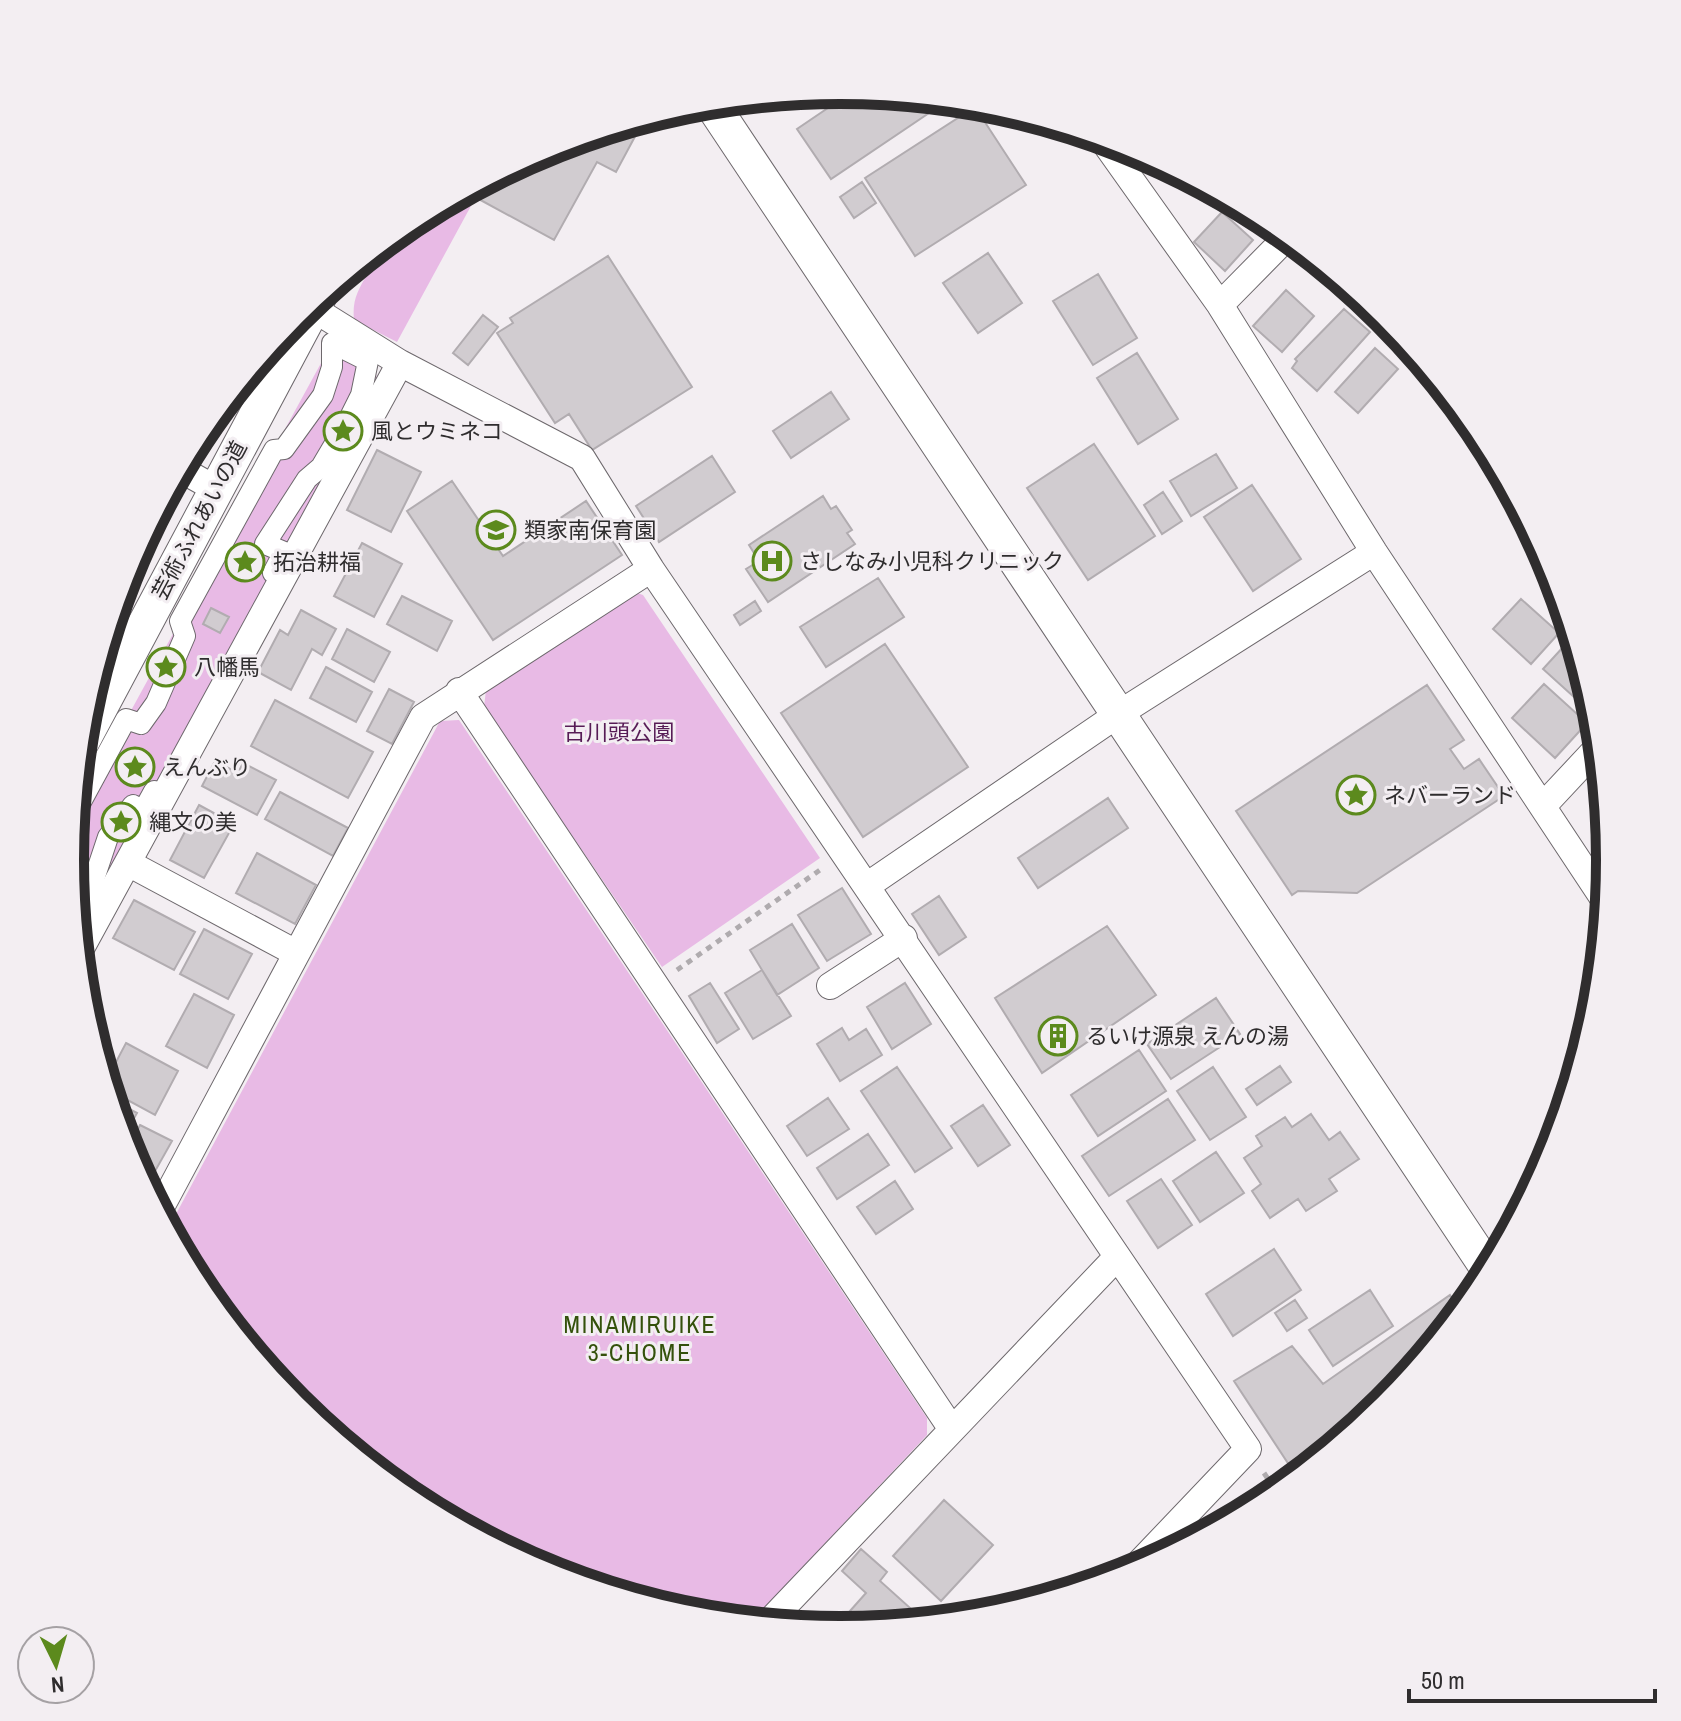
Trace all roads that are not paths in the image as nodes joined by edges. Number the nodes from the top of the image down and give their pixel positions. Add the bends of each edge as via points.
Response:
1 (719, 114) edge
2 (1114, 156) edge
3 (1280, 245) edge
4 (1220, 305) junction
5 (325, 308) edge
6 (299, 333) edge
7 (400, 363) junction
8 (190, 474) edge
9 (216, 489) junction
10 (1374, 552) junction
11 (651, 569) junction
12 (459, 691) junction
13 (100, 708) edge
14 (1120, 713) junction
15 (1590, 756) edge
16 (88, 789) edge
17 (1543, 806) junction
18 (128, 863) junction
19 (868, 885) junction
20 (1596, 887) edge
21 (86, 915) edge
22 (88, 936) edge
23 (904, 938) junction
24 (296, 953) junction
25 (830, 986) dead end
26 (165, 1200) edge
27 (1117, 1257) junction
28 (1483, 1261) edge
29 (951, 1428) junction
30 (1153, 1549) edge
31 (777, 1614) edge

1 - 14 street
2 - 4 street
3 - 4 street
4 - 10 street
5 - 7 street
6 - 9 street, 芸術ふれあいの道
7 - 11 street via 582,458
7 - 18 street
8 - 9 street
9 - 13 street, 芸術ふれあいの道
10 - 14 street
10 - 17 street
11 - 12 street
11 - 19 street
12 - 24 street via 423,717
12 - 29 street
14 - 19 street
14 - 28 street
15 - 17 street
16 - 21 street via 126,719 141,724 156,703 185,636 180,621 274,450 284,449 323,395 332,367 332,343 368,361 361,395 347,423 265,544 284,552 195,716 143,811 133,805 108,837
17 - 20 street
18 - 22 street
18 - 24 street
19 - 23 street
23 - 25 street
23 - 27 street
24 - 26 street
27 - 29 street
27 - 30 street via 1248,1449
29 - 31 street

